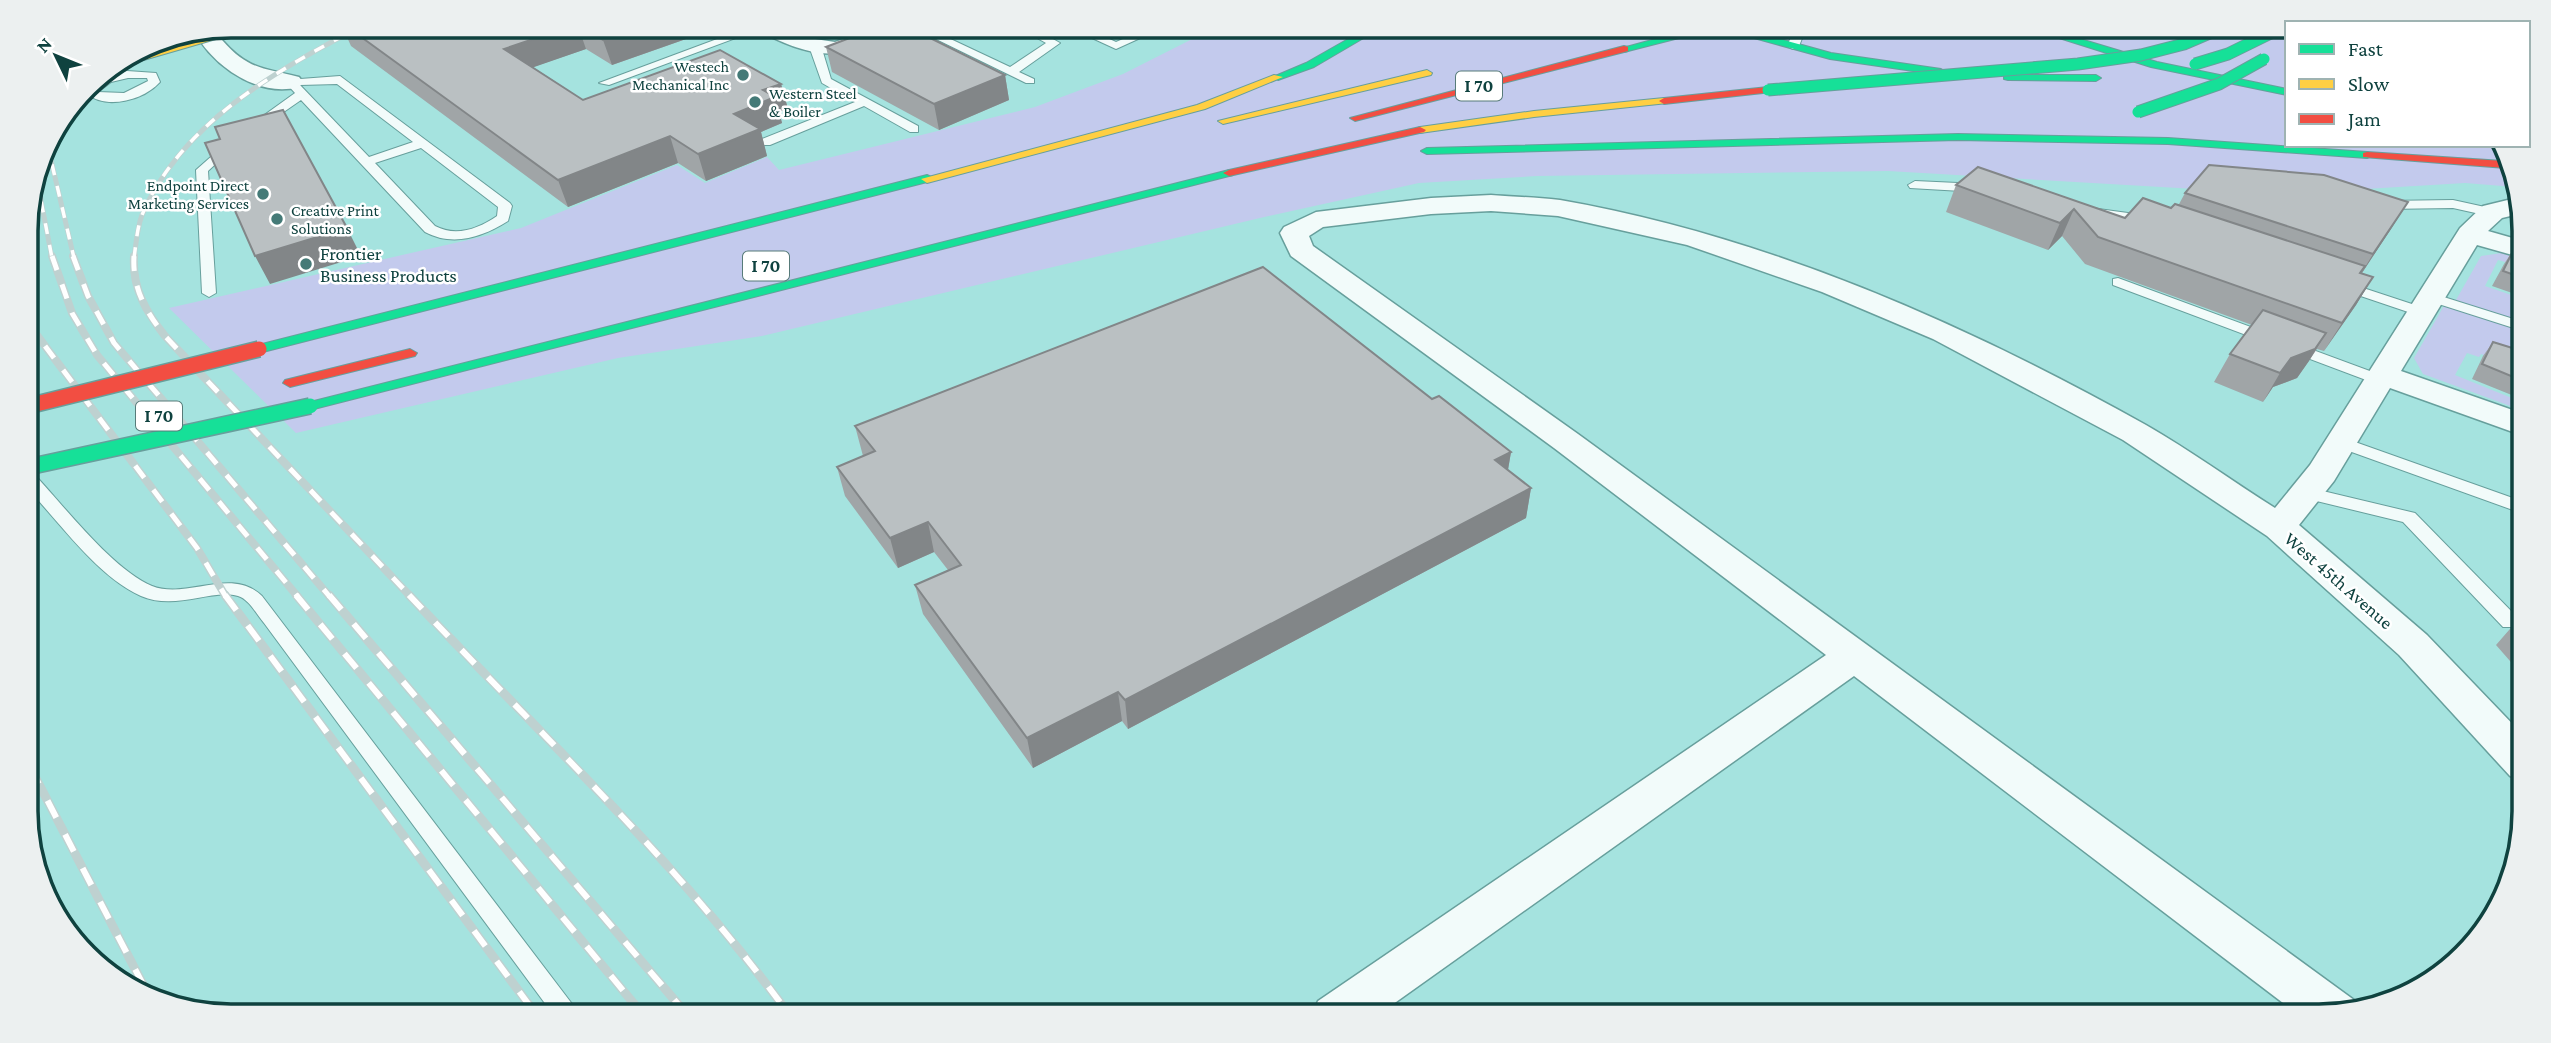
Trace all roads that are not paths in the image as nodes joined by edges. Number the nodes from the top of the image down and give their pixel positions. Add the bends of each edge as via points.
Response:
1 (731, 38) edge
2 (793, 38) edge
3 (872, 38) edge
4 (940, 38) edge
5 (1044, 38) edge
6 (1098, 38) edge
7 (1134, 38) edge
8 (1358, 38) edge
9 (1672, 38) edge
10 (1763, 38) edge
11 (1797, 38) edge
12 (2063, 38) edge
13 (2198, 38) edge
14 (2261, 38) edge
15 (212, 40) edge
16 (1793, 46) junction
17 (2281, 47) edge
18 (821, 50) junction
19 (1446, 68) dead end
20 (1012, 72) junction
21 (2134, 75) dead end
22 (2102, 77) dead end
23 (1030, 81) dead end
24 (605, 83) dead end
25 (296, 88) junction
26 (2285, 92) edge
27 (864, 102) junction
28 (2131, 113) dead end
29 (2075, 122) dead end
30 (1336, 123) dead end
31 (1210, 124) dead end
32 (914, 129) dead end
33 (1958, 137) junction
34 (1136, 141) dead end
35 (766, 142) dead end
36 (423, 143) junction
37 (1414, 153) dead end
38 (1365, 159) dead end
39 (367, 162) junction
40 (2500, 165) edge
41 (1915, 185) dead end
42 (1996, 189) edge
43 (1125, 200) junction
44 (2376, 205) edge
45 (2511, 205) edge
46 (2080, 209) edge
47 (2480, 223) junction
48 (2166, 225) edge
49 (2512, 243) edge
50 (566, 271) junction
51 (2118, 282) dead end
52 (2332, 282) edge
53 (209, 293) dead end
54 (2426, 304) junction
55 (2512, 324) edge
56 (425, 350) dead end
57 (2382, 377) junction
58 (284, 385) dead end
59 (39, 403) edge
60 (2512, 422) edge
61 (2342, 442) junction
62 (39, 465) edge
63 (39, 489) edge
64 (2306, 493) junction
65 (2512, 504) edge
66 (2279, 527) junction
67 (2510, 622) dead end
68 (1854, 656) junction
69 (2512, 750) edge
70 (560, 1004) edge
71 (1354, 1004) edge
72 (2320, 1004) edge

1 - 24 lane
2 - 18 street
3 - 18 street
4 - 20 lane
5 - 20 lane via 1054,43
6 - 7 lane via 1116,46
8 - 50 main road via 1310,65 1201,107
9 - 30 main road, I 70
10 - 16 main road
11 - 16 lane
12 - 26 main road via 2183,72
13 - 43 main road, bridge via 2141,55 2078,64 1768,90 1405,132
14 - 21 main road, bridge via 2228,54
15 - 25 street via 232,66
16 - 22 main road via 1913,70 2024,78
17 - 28 main road, bridge via 2219,84
18 - 27 lane via 826,81
19 - 31 main road, I 70
20 - 23 lane
25 - 36 lane via 340,80
25 - 39 lane
25 - 53 lane via 202,170
27 - 32 lane
27 - 35 lane
29 - 33 main road
33 - 37 main road
33 - 40 main road via 2168,141
34 - 50 main road, I 70
36 - 39 lane
36 - 39 lane via 505,206 503,218 471,233 436,233
38 - 43 main road
41 - 42 lane
43 - 62 main road, bridge via 310,406
44 - 47 lane via 2453,204
45 - 47 street
46 - 48 lane
47 - 49 street
47 - 54 street, West 45th Avenue
50 - 59 main road, I 70, bridge
51 - 57 lane
52 - 54 lane
54 - 55 lane
54 - 57 street, West 45th Avenue
56 - 58 main road
57 - 60 street
57 - 61 street, West 45th Avenue
61 - 64 street, West 45th Avenue
61 - 65 lane
63 - 70 lane via 132,584 164,596 239,590 248,594 271,618
64 - 66 street, West 45th Avenue
64 - 67 lane via 2409,517
66 - 68 street via 2135,433 1944,333 1832,286 1695,239 1558,208 1490,203 1316,220 1294,233 1301,250
66 - 69 street, West 45th Avenue via 2413,645
68 - 71 street
68 - 72 street

